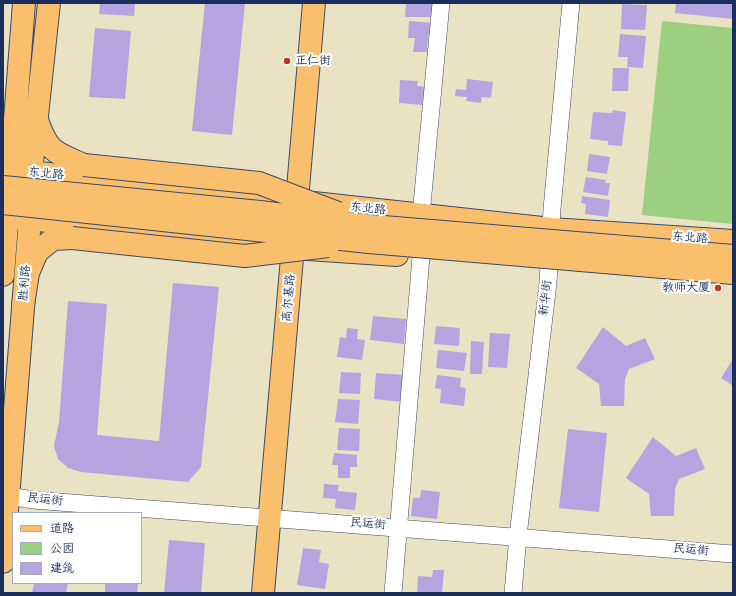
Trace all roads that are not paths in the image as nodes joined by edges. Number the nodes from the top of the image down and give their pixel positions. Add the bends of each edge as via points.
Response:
1 (24, 3) edge
2 (49, 3) edge
3 (314, 3) edge
4 (441, 3) edge
5 (571, 3) edge
6 (37, 120) junction
7 (12, 174) edge
8 (297, 201) junction
9 (5, 213) edge
10 (421, 215) junction
11 (30, 219) junction
12 (551, 229) junction
13 (370, 234) junction
14 (733, 241) edge
15 (293, 248) junction
16 (421, 256) junction
17 (733, 256) edge
18 (549, 266) junction
19 (733, 272) edge
20 (3, 275) edge
21 (733, 282) edge
22 (23, 305) junction
23 (5, 495) edge
24 (270, 517) junction
25 (398, 527) junction
26 (518, 536) junction
27 (733, 554) edge
28 (3, 562) edge
29 (263, 593) edge
30 (393, 593) edge
31 (513, 593) edge

1 - 7 main road, 胜利路
2 - 6 main road, 胜利路
3 - 8 main road, 高尔基路
4 - 10 street
5 - 12 street, 新华街
6 - 7 main road, 胜利路
6 - 13 main road, bridge via 43,137 55,153 84,164 259,183
7 - 8 main road, 东北路
7 - 9 main road, 胜利路
7 - 11 main road, 胜利路
7 - 13 main road, 东北路, bridge via 260,212
8 - 10 main road, 东北路
8 - 15 main road, 高尔基路
9 - 11 main road
9 - 13 main road, 东北路, bridge
9 - 20 main road, 胜利路
10 - 12 main road, 东北路
11 - 15 main road
11 - 22 main road, 胜利路
12 - 14 main road, 东北路
12 - 18 street, 新华街
13 - 17 main road, 东北路, bridge
13 - 19 main road, 东北路, bridge
13 - 22 main road, bridge via 245,256 72,238 53,239 38,252 28,273
15 - 16 main road
15 - 24 main road, 高尔基路
16 - 18 main road
16 - 25 street
18 - 21 main road
18 - 26 street, 新华街
22 - 23 main road, 胜利路
23 - 24 street, 民运街 via 33,500
23 - 28 main road, 胜利路
24 - 25 street, 民运街
24 - 29 main road, 高尔基路
25 - 26 street, 民运街
25 - 30 street
26 - 27 street, 民运街
26 - 31 street, 新华街

